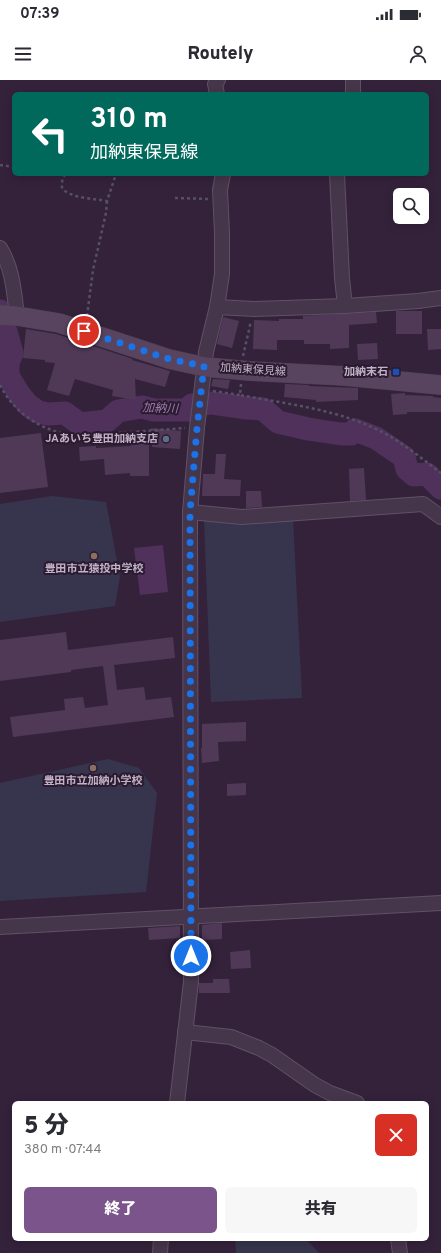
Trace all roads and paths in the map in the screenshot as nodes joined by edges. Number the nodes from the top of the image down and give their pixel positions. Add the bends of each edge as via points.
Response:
1 (353, 80) edge
2 (353, 92) edge
3 (0, 165) edge
4 (12, 167) edge
5 (64, 176) edge
6 (115, 176) edge
7 (223, 176) edge
8 (337, 176) edge
9 (175, 198) dead end
10 (220, 199) junction
11 (108, 201) junction
12 (0, 248) edge
13 (441, 298) edge
14 (345, 306) junction
15 (217, 307) junction
16 (254, 309) junction
17 (9, 315) edge
18 (84, 331) junction
19 (204, 366) junction
20 (241, 370) junction
21 (0, 385) edge
22 (441, 385) edge
23 (202, 394) junction
24 (240, 394) junction
25 (197, 428) junction
26 (441, 473) edge
27 (190, 512) junction
28 (441, 517) edge
29 (441, 903) edge
30 (191, 917) junction
31 (0, 927) edge
32 (185, 1032) junction
33 (177, 1101) edge
34 (352, 1101) edge
35 (162, 1241) edge
36 (398, 1241) edge
37 (160, 1253) edge
38 (400, 1253) edge

1 - 2 street
3 - 4 path
5 - 11 path via 62,184 67,193
6 - 11 path
7 - 10 street
8 - 14 street
9 - 10 path
10 - 15 street via 222,274
11 - 18 path via 93,270
12 - 17 street via 7,258 11,272
13 - 14 street
14 - 16 street
15 - 16 street
15 - 19 street
16 - 20 path
17 - 18 main road, 加納東保見線 via 59,323
18 - 19 main road, 加納東保見線 via 169,359
19 - 20 main road, 加納東保見線
19 - 23 street
20 - 22 main road, 加納東保見線
20 - 24 path
21 - 25 path via 11,402 31,421 65,434 79,436
23 - 24 path via 213,391
23 - 25 street
24 - 26 path via 340,414 398,441
25 - 27 street
27 - 28 street via 242,517 423,504
27 - 30 street
29 - 30 street
30 - 31 street
30 - 32 street via 191,982
32 - 33 street
32 - 34 street via 231,1037 259,1048 315,1085
35 - 37 street
36 - 38 street

